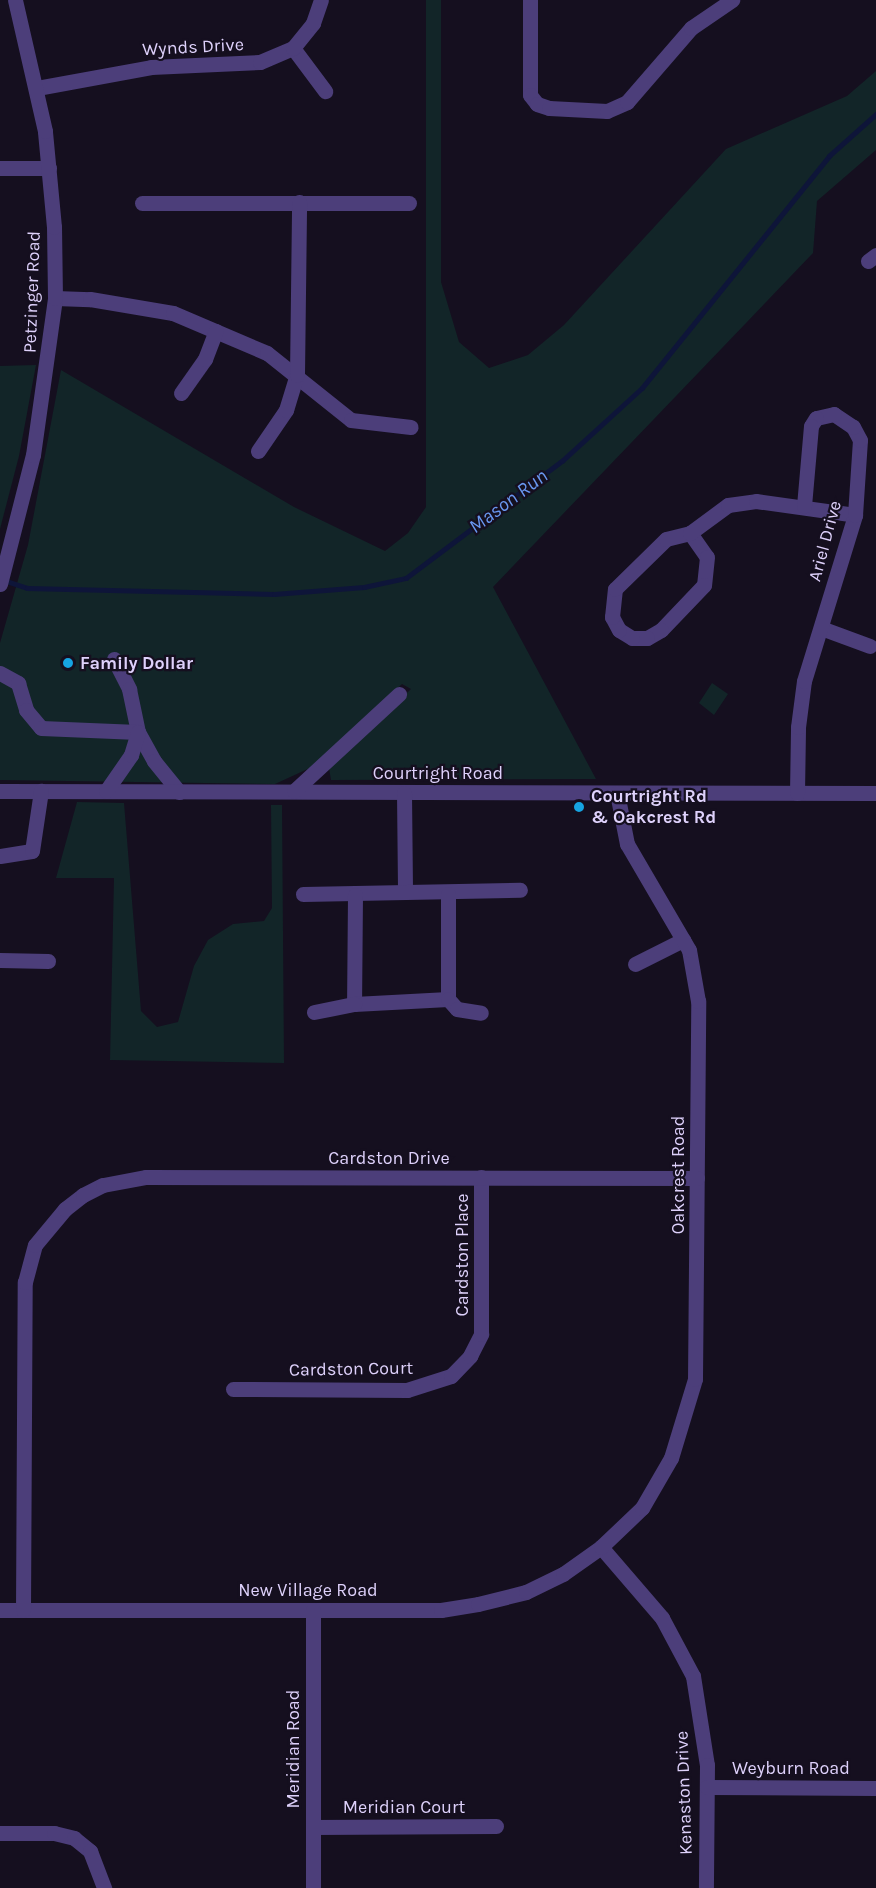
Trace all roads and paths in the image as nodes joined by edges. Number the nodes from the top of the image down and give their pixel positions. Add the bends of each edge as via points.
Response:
1 (15, 0) edge
2 (321, 0) edge
3 (530, 0) edge
4 (732, 0) edge
5 (293, 48) junction
6 (37, 88) junction
7 (325, 91) dead end
8 (0, 168) edge
9 (49, 168) junction
10 (299, 202) junction
11 (142, 203) dead end
12 (409, 203) dead end
13 (55, 298) junction
14 (216, 331) junction
15 (297, 375) junction
16 (181, 393) dead end
17 (411, 427) dead end
18 (258, 451) dead end
19 (804, 506) junction
20 (855, 515) junction
21 (690, 533) junction
22 (2, 579) edge
23 (821, 628) junction
24 (874, 643) edge
25 (114, 658) dead end
26 (0, 673) edge
27 (399, 694) dead end
28 (138, 732) junction
29 (0, 791) edge
30 (41, 791) junction
31 (106, 791) junction
32 (294, 791) junction
33 (179, 792) junction
34 (404, 793) junction
35 (617, 793) junction
36 (797, 793) junction
37 (876, 793) edge
38 (0, 856) edge
39 (520, 890) dead end
40 (405, 892) junction
41 (303, 894) dead end
42 (448, 894) junction
43 (356, 895) junction
44 (683, 940) junction
45 (0, 960) edge
46 (48, 961) dead end
47 (634, 964) dead end
48 (448, 999) junction
49 (354, 1004) junction
50 (314, 1012) dead end
51 (481, 1013) dead end
52 (481, 1178) junction
53 (697, 1178) junction
54 (464, 1364) joint
55 (233, 1389) dead end
56 (602, 1547) junction
57 (0, 1610) edge
58 (23, 1610) junction
59 (313, 1610) junction
60 (707, 1787) junction
61 (876, 1788) edge
62 (496, 1826) dead end
63 (313, 1827) junction
64 (0, 1833) edge
65 (104, 1888) edge
66 (313, 1888) edge
67 (706, 1888) edge

1 - 6 street, Petzinger Road
2 - 5 street via 313,23
3 - 4 street via 530,94 537,104 549,108 617,108 643,86 691,28
5 - 6 street, Wynds Drive via 248,65 151,67
5 - 7 street
6 - 9 street, Petzinger Road
8 - 9 street
9 - 13 street, Petzinger Road
10 - 11 street
10 - 12 street
10 - 15 street
13 - 14 street via 90,299 173,313
13 - 22 street, Petzinger Road via 33,455
14 - 15 street via 267,353
14 - 16 street via 205,359
15 - 17 street via 351,420
15 - 18 street via 286,410
19 - 20 street
19 - 20 street, Ariel Drive via 811,426 824,414 834,414 853,428 860,440
19 - 21 street via 756,501 728,506
20 - 23 street, Ariel Drive
21 - 21 street via 707,557 704,585 661,630 647,638 632,638 619,630 612,617 615,589 666,539
23 - 24 street
23 - 36 street, Ariel Drive via 804,681 798,727
25 - 28 street via 129,689
26 - 28 street via 18,683 26,710 41,728
27 - 32 street
28 - 31 street via 131,755
28 - 33 street via 154,761
29 - 30 street, Courtright Road
30 - 31 street, Courtright Road
30 - 38 street via 32,851
31 - 33 street, Courtright Road
32 - 33 street, Courtright Road
32 - 34 street, Courtright Road
34 - 35 street, Courtright Road
34 - 40 street
35 - 36 street, Courtright Road
35 - 44 street, Oakcrest Road via 627,844
36 - 37 street, Courtright Road
39 - 42 street
40 - 42 street
40 - 43 street
41 - 43 street
42 - 48 street
43 - 49 street
44 - 47 street
44 - 53 street, Oakcrest Road via 696,975 698,1000
45 - 46 street
48 - 49 street
48 - 51 street via 457,1009
49 - 50 street
52 - 53 street, Cardston Drive
52 - 54 street, Cardston Place via 482,1323 476,1345
52 - 58 street, Cardston Drive via 146,1177 102,1185 65,1209 35,1245 25,1282
53 - 56 street, Oakcrest Road via 697,1349 690,1406 657,1485 642,1508
54 - 55 street, Cardston Court via 438,1383 407,1390
56 - 59 street, New Village Road via 526,1592 478,1604 441,1610
56 - 60 street, Kenaston Drive via 662,1618 693,1676 704,1735
57 - 58 street, New Village Road
58 - 59 street, New Village Road
59 - 63 street, Meridian Road
60 - 61 street, Weyburn Road
60 - 67 street, Kenaston Drive
62 - 63 street, Meridian Court
63 - 66 street, Meridian Road
64 - 65 street via 54,1833 74,1838 90,1851

